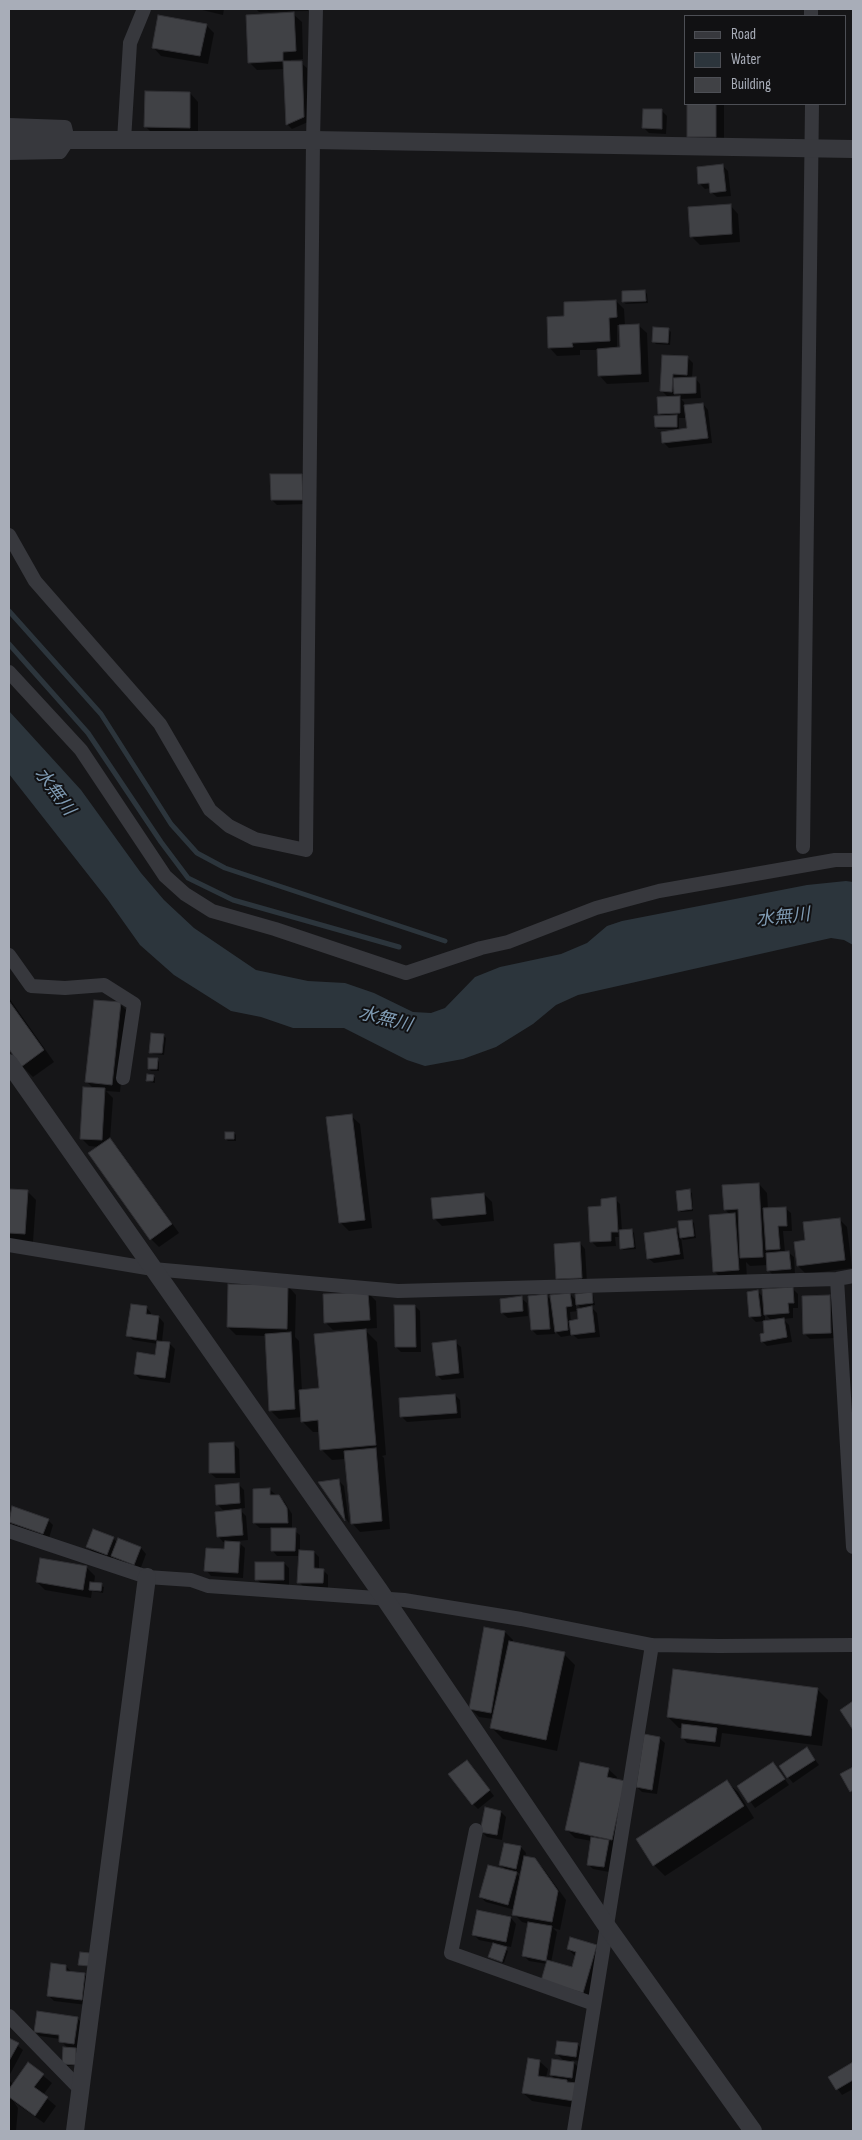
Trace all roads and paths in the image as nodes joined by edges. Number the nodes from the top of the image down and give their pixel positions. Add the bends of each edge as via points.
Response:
1 (144, 9) edge
2 (316, 9) edge
3 (812, 105) edge
4 (9, 125) edge
5 (9, 140) edge
6 (68, 140) junction
7 (124, 140) junction
8 (313, 140) junction
9 (810, 148) junction
10 (853, 149) edge
11 (9, 153) edge
12 (9, 534) edge
13 (9, 672) edge
14 (803, 847) dead end
15 (853, 860) edge
16 (9, 955) edge
17 (9, 1063) edge
18 (123, 1078) dead end
19 (9, 1245) edge
20 (153, 1269) junction
21 (853, 1276) edge
22 (837, 1279) junction
23 (9, 1531) edge
24 (853, 1547) edge
25 (147, 1577) junction
26 (383, 1598) junction
27 (652, 1645) junction
28 (853, 1645) edge
29 (476, 1830) dead end
30 (606, 1925) junction
31 (594, 2004) junction
32 (9, 2016) edge
33 (81, 2090) junction
34 (75, 2131) edge
35 (574, 2131) edge
36 (753, 2131) edge

1 - 7 street via 130,43
2 - 8 street
3 - 9 street
4 - 6 street via 65,127
5 - 6 street
6 - 7 street
6 - 11 street via 60,152
7 - 8 street
8 - 9 street
8 - 12 street via 306,850 254,839 229,826 210,810 160,724 35,580
9 - 10 street
9 - 14 street
13 - 15 street via 81,750 165,876 185,894 212,911 406,973 508,942 596,908 659,891 835,860
16 - 18 street via 31,986 104,985 134,1004
17 - 20 street
19 - 20 street
20 - 22 street via 398,1291
20 - 26 street
21 - 22 street
22 - 24 street
23 - 25 street
25 - 26 street via 191,1580 208,1586
25 - 33 street
26 - 27 street via 521,1619
26 - 30 street
27 - 28 street
27 - 30 street
29 - 31 street via 451,1953
30 - 31 street
30 - 36 street
31 - 35 street
32 - 33 street
33 - 34 street

